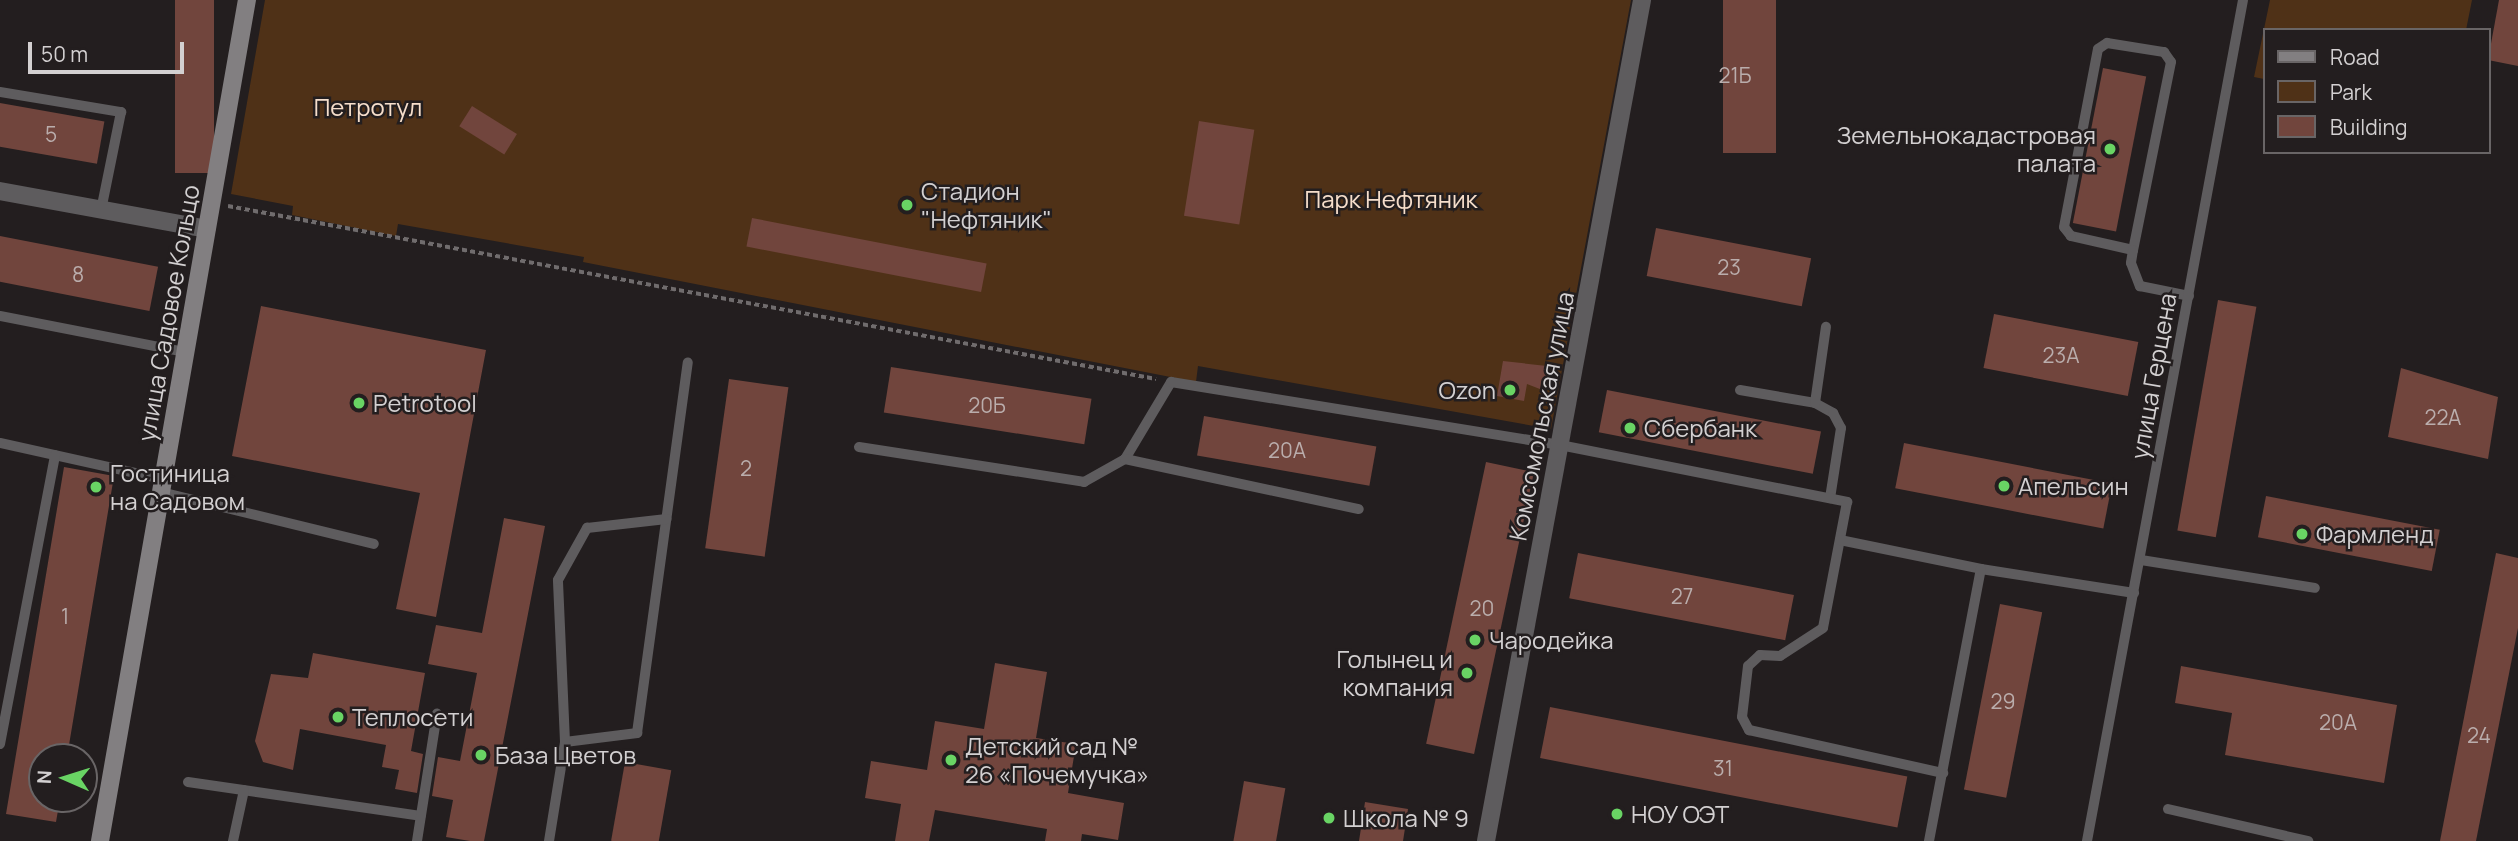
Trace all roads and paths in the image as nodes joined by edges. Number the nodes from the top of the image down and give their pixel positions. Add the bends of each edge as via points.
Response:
1 (247, 0) edge
2 (1642, 0) edge
3 (2243, 0) edge
4 (0, 92) edge
5 (0, 191) edge
6 (212, 203) junction
7 (101, 210) junction
8 (207, 229) junction
9 (2133, 250) junction
10 (2189, 296) junction
11 (0, 316) edge
12 (1826, 327) dead end
13 (186, 352) junction
14 (688, 362) dead end
15 (1171, 382) junction
16 (1740, 390) dead end
17 (1815, 403) junction
18 (0, 443) edge
19 (1560, 445) junction
20 (859, 447) dead end
21 (55, 455) junction
22 (1125, 459) junction
23 (162, 485) junction
24 (1830, 498) junction
25 (1359, 509) dead end
26 (666, 519) junction
27 (1840, 540) junction
28 (374, 544) dead end
29 (2141, 560) junction
30 (1981, 569) junction
31 (2315, 588) dead end
32 (2134, 593) junction
33 (437, 714) dead end
34 (565, 741) junction
35 (0, 744) edge
36 (1943, 773) junction
37 (188, 782) dead end
38 (244, 790) junction
39 (2168, 809) dead end
40 (421, 816) junction
41 (100, 841) edge
42 (233, 841) edge
43 (417, 841) edge
44 (549, 841) edge
45 (1486, 841) edge
46 (1929, 841) edge
47 (2087, 841) edge
48 (2308, 841) edge

1 - 6 main road, улица Садовое Кольцо
2 - 19 street, Комсомольская улица
3 - 10 lane, улица Герцена
4 - 7 lane via 121,112
5 - 7 street
6 - 8 main road, улица Садовое Кольцо
6 - 15 path
7 - 8 street
8 - 13 main road, улица Садовое Кольцо
9 - 9 lane via 2171,62 2164,52 2107,43 2098,50 2064,227 2071,236
9 - 10 lane via 2133,277 2140,286
10 - 29 lane, улица Герцена
11 - 13 lane
12 - 17 lane
13 - 23 main road, улица Садовое Кольцо
14 - 26 lane
15 - 19 lane
15 - 22 lane
16 - 17 lane
17 - 24 lane via 1833,412 1841,428
18 - 21 lane
19 - 24 lane
19 - 45 street, Комсомольская улица
20 - 22 lane via 1084,482
21 - 23 lane
21 - 35 lane
22 - 25 lane
23 - 28 lane
23 - 41 main road, улица Садовое Кольцо
24 - 27 lane via 1847,502
26 - 34 lane via 637,733
26 - 34 lane via 587,528 558,580
27 - 30 lane
27 - 36 lane via 1823,628 1780,656 1760,655 1748,666 1742,717 1749,730
29 - 31 lane
29 - 32 lane, улица Герцена
30 - 32 lane
30 - 36 lane
32 - 47 lane, улица Герцена
33 - 40 lane
34 - 44 lane
36 - 46 lane
37 - 38 lane
38 - 40 lane
38 - 42 lane
39 - 48 lane
40 - 43 lane

